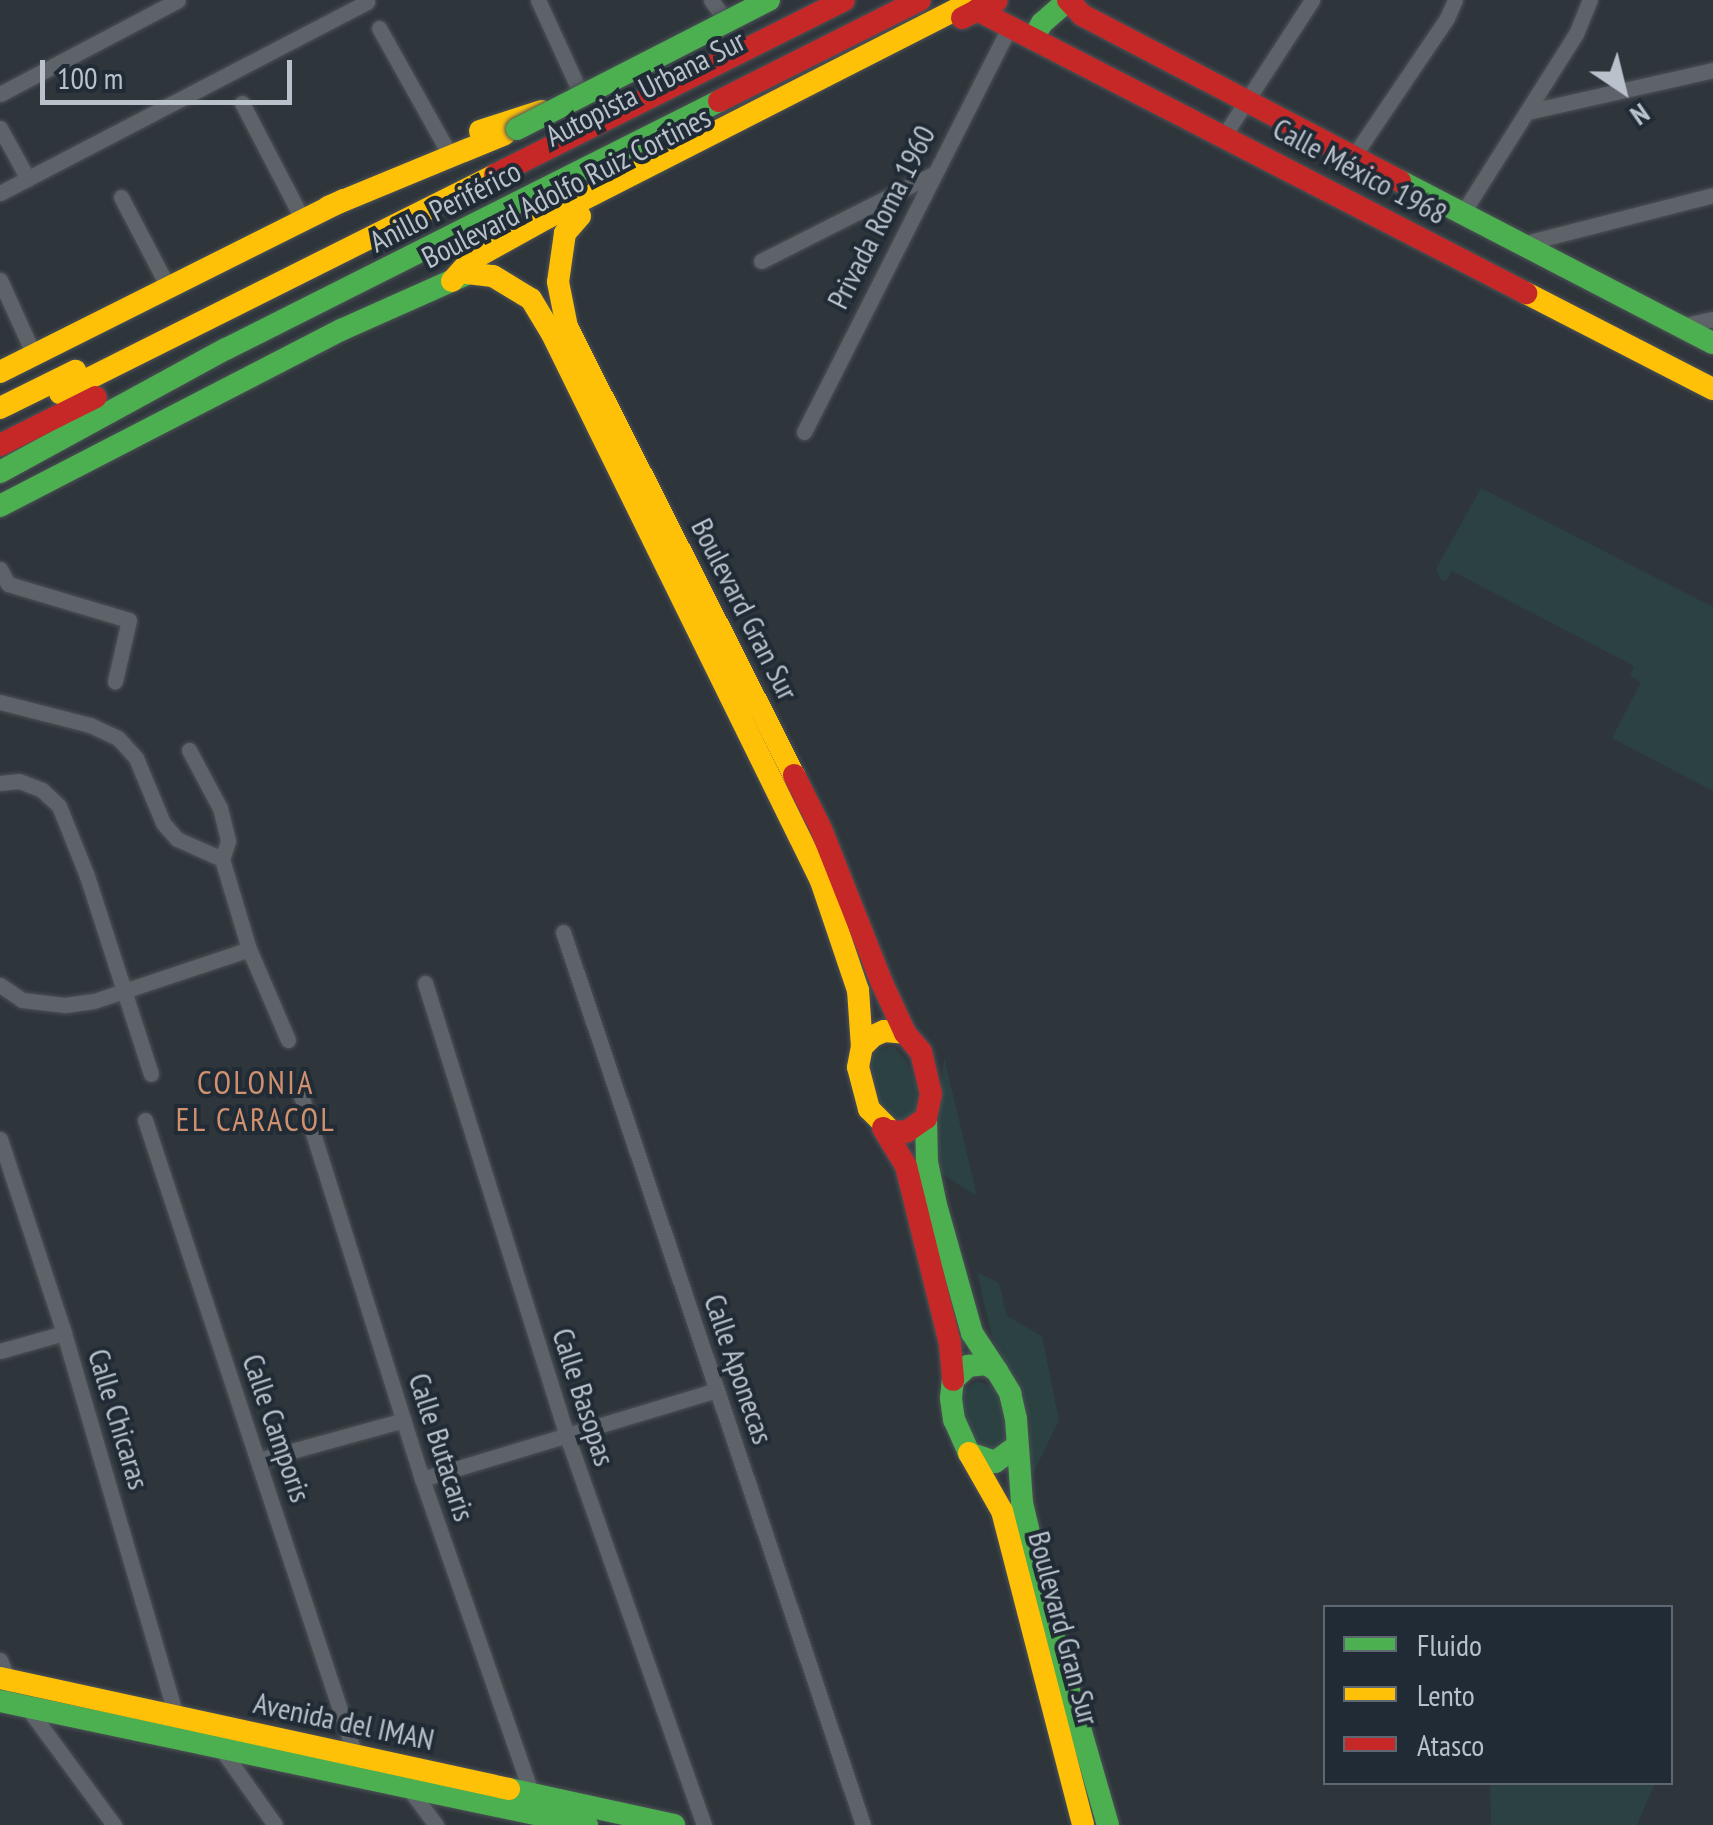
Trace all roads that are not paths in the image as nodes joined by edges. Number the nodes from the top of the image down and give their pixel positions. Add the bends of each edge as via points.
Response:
1 (178, 0) edge
2 (538, 0) edge
3 (769, 0) edge
4 (844, 0) edge
5 (888, 0) edge
6 (920, 0) edge
7 (1068, 0) edge
8 (1312, 0) edge
9 (1455, 0) edge
10 (1590, 0) edge
11 (367, 2) edge
12 (821, 3) edge
13 (983, 3) edge
14 (723, 4) edge
15 (380, 28) dead end
16 (1010, 28) junction
17 (1033, 39) junction
18 (1136, 44) junction
19 (1162, 56) junction
20 (1713, 70) edge
21 (1117, 80) junction
22 (576, 82) junction
23 (1142, 93) junction
24 (0, 94) edge
25 (1246, 98) junction
26 (242, 103) dead end
27 (1527, 112) junction
28 (0, 128) edge
29 (480, 131) junction
30 (1225, 134) junction
31 (700, 136) junction
32 (446, 148) junction
33 (1352, 157) junction
34 (657, 167) junction
35 (933, 174) junction
36 (28, 179) junction
37 (0, 193) edge
38 (1713, 195) edge
39 (121, 197) dead end
40 (328, 208) junction
41 (1462, 214) junction
42 (540, 215) junction
43 (580, 216) junction
44 (303, 220) junction
45 (1522, 244) junction
46 (761, 261) dead end
47 (460, 277) junction
48 (0, 280) edge
49 (558, 282) junction
50 (168, 288) junction
51 (531, 299) junction
52 (1713, 320) edge
53 (1680, 326) junction
54 (1713, 343) edge
55 (226, 349) junction
56 (34, 355) junction
57 (0, 372) edge
58 (1713, 389) edge
59 (0, 408) edge
60 (0, 424) edge
61 (804, 432) dead end
62 (0, 444) edge
63 (0, 472) edge
64 (0, 506) edge
65 (0, 569) edge
66 (711, 632) junction
67 (116, 681) dead end
68 (0, 702) edge
69 (189, 750) dead end
70 (0, 783) edge
71 (222, 859) junction
72 (563, 932) dead end
73 (249, 950) junction
74 (425, 983) dead end
75 (0, 985) edge
76 (123, 992) junction
77 (905, 1032) junction
78 (288, 1040) dead end
79 (862, 1047) junction
80 (151, 1074) dead end
81 (300, 1092) dead end
82 (926, 1118) junction
83 (145, 1120) dead end
84 (882, 1128) junction
85 (0, 1138) edge
86 (64, 1333) junction
87 (0, 1351) edge
88 (997, 1371) junction
89 (953, 1380) junction
90 (718, 1390) junction
91 (404, 1420) junction
92 (566, 1436) junction
93 (1018, 1446) junction
94 (969, 1453) junction
95 (260, 1460) junction
96 (422, 1479) junction
97 (2, 1680) edge
98 (26, 1706) junction
99 (178, 1727) junction
100 (219, 1736) junction
101 (386, 1759) junction
102 (357, 1764) junction
103 (407, 1786) junction
104 (535, 1805) junction
105 (595, 1820) edge
106 (114, 1825) edge
107 (275, 1825) edge
108 (436, 1825) edge
109 (674, 1825) edge
110 (704, 1825) edge
111 (863, 1825) edge
112 (1083, 1825) edge
113 (1108, 1825) edge

1 - 24 street
2 - 22 street
3 - 40 main road, bridge via 517,129
4 - 60 main road, Autopista Urbana Sur
5 - 62 main road, Autopista Urbana Sur
6 - 55 main road, Anillo Periférico
7 - 17 main road
7 - 18 main road, Calle México 1968 via 1082,16
8 - 25 street
9 - 33 street
10 - 27 street
11 - 36 street
12 - 29 main road via 674,54 529,118
12 - 59 main road, Anillo Periférico
13 - 16 main road, Calle México 1968
13 - 31 main road
13 - 34 main road, Boulevard Adolfo Ruiz Cortines
14 - 22 main road
15 - 32 street
16 - 17 main road, Calle México 1968
16 - 35 street, Privada Roma 1960
17 - 21 main road, Calle México 1968
18 - 19 main road, Calle México 1968
18 - 21 main road via 1130,72
19 - 23 main road via 1142,80
19 - 25 main road, Calle México 1968
20 - 27 street
21 - 23 main road, Calle México 1968
22 - 29 main road
23 - 30 main road, Calle México 1968
25 - 30 street
25 - 33 main road, Calle México 1968
26 - 44 street
27 - 41 street
28 - 36 street
29 - 32 main road
30 - 58 main road, Calle México 1968
31 - 34 main road
31 - 42 main road via 668,143
32 - 40 main road
33 - 41 main road, Calle México 1968
34 - 42 main road
34 - 43 main road, Boulevard Adolfo Ruiz Cortines
35 - 46 street
35 - 61 street, Privada Roma 1960
36 - 37 street
38 - 45 street
39 - 50 street
40 - 44 main road
41 - 45 main road, Calle México 1968
42 - 47 main road via 470,260
42 - 55 main road via 266,343
43 - 47 main road, Boulevard Adolfo Ruiz Cortines
43 - 49 main road, Boulevard Gran Sur via 565,233
44 - 50 main road
45 - 53 main road, Calle México 1968
47 - 51 main road via 492,276
47 - 64 main road, Boulevard Adolfo Ruiz Cortines via 341,330
48 - 56 street
49 - 51 main road via 538,281
49 - 66 main road, Boulevard Gran Sur via 567,327
50 - 56 main road
51 - 66 main road, Boulevard Gran Sur
52 - 53 street
53 - 54 main road, Calle México 1968
55 - 63 main road, Anillo Periférico
56 - 57 main road
65 - 67 street via 8,584 129,620
66 - 77 main road, Boulevard Gran Sur via 821,829
66 - 79 main road, Boulevard Gran Sur via 834,914 859,994
68 - 71 street via 90,724 118,738 136,758 163,823 177,838
69 - 71 street via 220,808 228,841
70 - 76 street via 19,781 59,806
71 - 73 street
72 - 90 street, Calle Aponecas
73 - 76 street
73 - 78 street
74 - 92 street, Calle Basopas
75 - 76 street via 43,1005
76 - 80 street
77 - 79 main road via 884,1031
77 - 82 main road via 928,1073
79 - 84 main road via 862,1089
81 - 91 street, Calle Butacaris
82 - 84 main road via 906,1132
82 - 88 main road via 936,1205 972,1334
83 - 95 street, Calle Camporis
84 - 89 main road via 906,1166
85 - 86 street, Calle Chicaras
86 - 87 street
86 - 99 street, Calle Chicaras
88 - 89 main road via 968,1366
88 - 93 main road via 1010,1393
89 - 94 main road via 954,1420
90 - 92 street
90 - 111 street, Calle Aponecas
91 - 95 street
91 - 96 street, Calle Butacaris
92 - 96 street
92 - 110 street, Calle Basopas
93 - 94 main road via 995,1462
93 - 113 main road, Boulevard Gran Sur via 1022,1502
94 - 112 main road, Boulevard Gran Sur via 1002,1510
95 - 102 street, Calle Camporis
96 - 104 street, Calle Butacaris
97 - 98 main road, Avenida del IMAN
97 - 99 main road, Avenida del IMAN
98 - 99 main road, Avenida del IMAN
98 - 106 street
99 - 100 main road, Avenida del IMAN
100 - 102 main road, Avenida del IMAN
100 - 107 street
101 - 102 main road, Avenida del IMAN
101 - 103 street
101 - 104 main road, Avenida del IMAN
102 - 103 main road, Avenida del IMAN
103 - 104 main road, Avenida del IMAN
103 - 108 street
104 - 105 main road, Avenida del IMAN
105 - 109 main road, Avenida del IMAN

